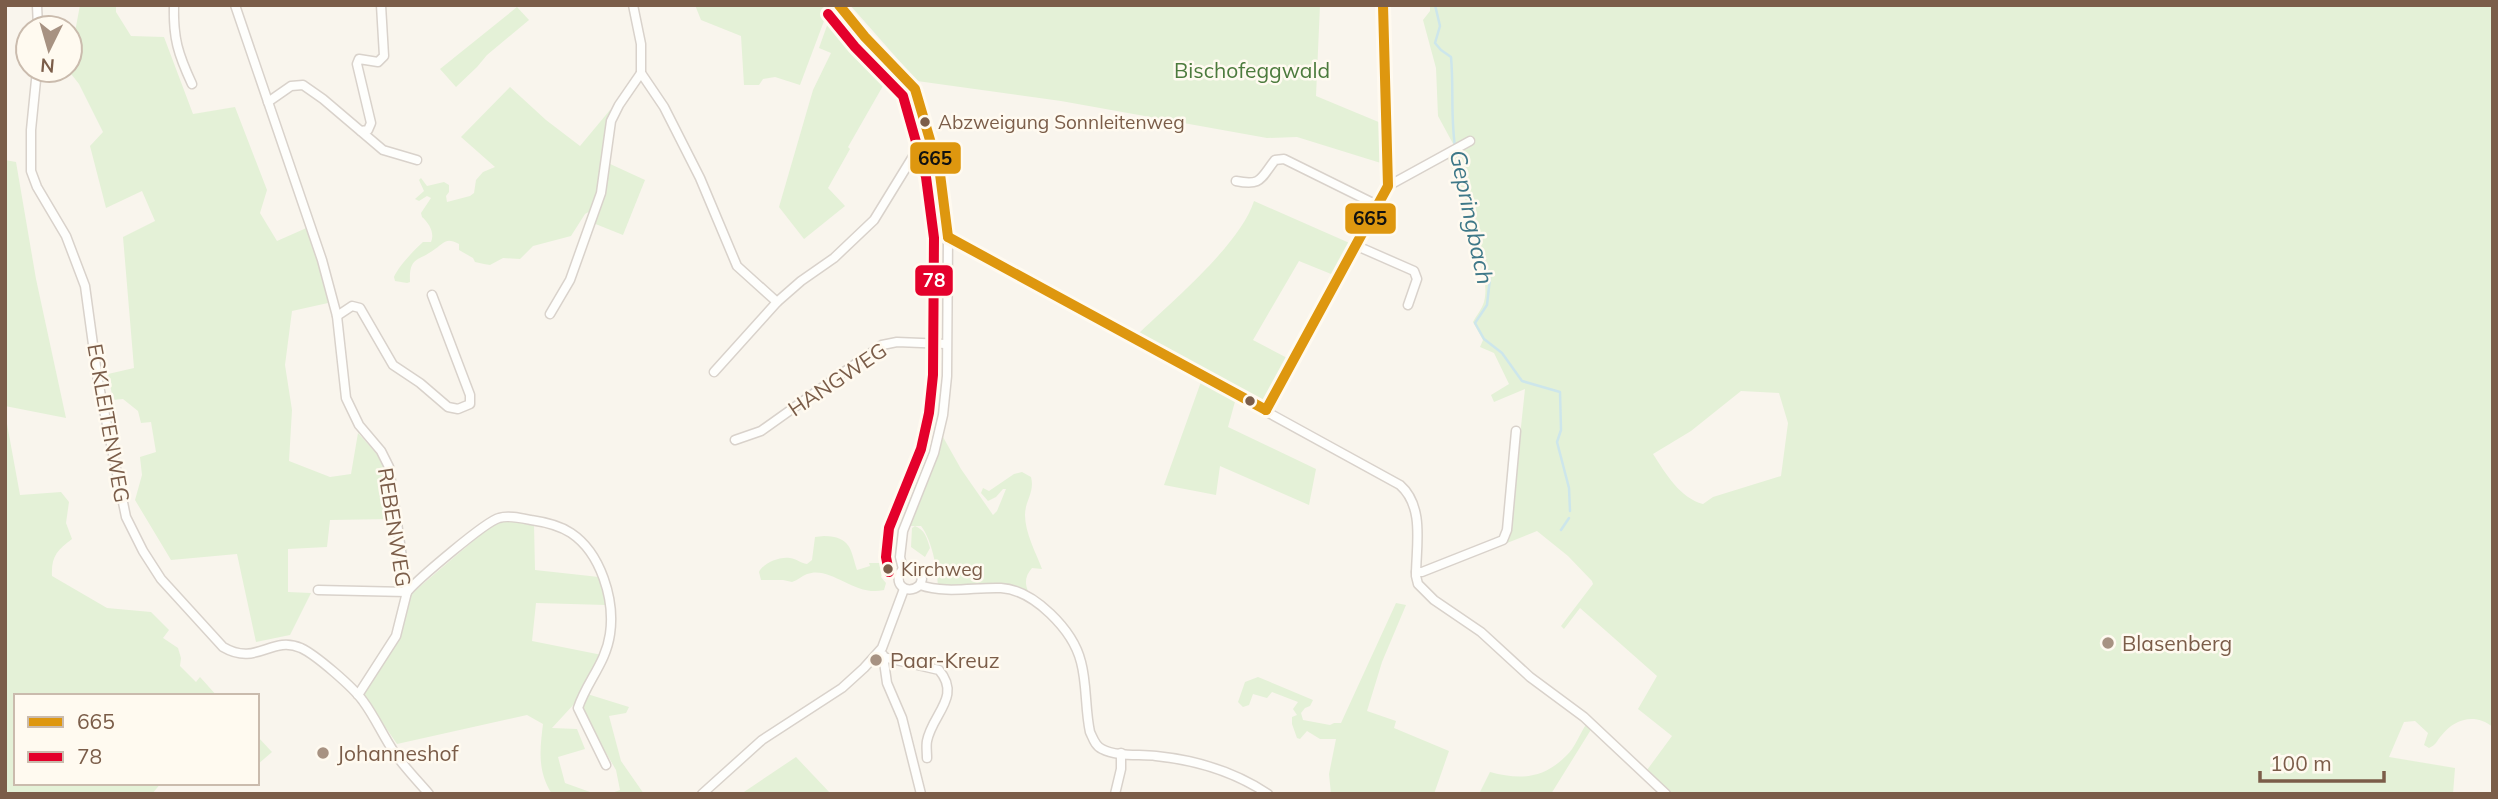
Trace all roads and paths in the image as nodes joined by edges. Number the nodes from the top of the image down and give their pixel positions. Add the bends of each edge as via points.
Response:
1 (174, 5) edge
2 (235, 5) edge
3 (381, 5) edge
4 (633, 5) edge
5 (839, 5) edge
6 (1383, 5) edge
7 (641, 73) junction
8 (36, 84) edge
9 (192, 84) dead end
10 (268, 102) junction
11 (361, 131) junction
12 (928, 132) junction
13 (1466, 142) dead end
14 (417, 160) dead end
15 (1236, 181) dead end
16 (1388, 186) junction
17 (1379, 206) junction
18 (948, 237) junction
19 (1357, 246) junction
20 (432, 295) dead end
21 (776, 302) junction
22 (1408, 305) dead end
23 (550, 314) dead end
24 (337, 316) junction
25 (946, 344) junction
26 (714, 372) dead end
27 (1266, 410) junction
28 (1516, 431) dead end
29 (735, 440) dead end
30 (903, 569) junction
31 (1416, 572) junction
32 (920, 585) junction
33 (902, 587) junction
34 (318, 590) dead end
35 (407, 592) junction
36 (882, 652) junction
37 (358, 695) junction
38 (1121, 753) junction
39 (927, 758) dead end
40 (606, 765) dead end
41 (429, 794) edge
42 (702, 794) edge
43 (921, 794) edge
44 (1115, 794) edge
45 (1268, 794) edge
46 (1666, 794) edge

1 - 9 street via 176,48
2 - 10 street, REBENWEG
3 - 11 street via 383,59 361,58 357,64 371,123 368,130
4 - 7 street
5 - 12 street via 915,89
6 - 16 street
7 - 21 street via 700,178 737,265
7 - 23 street via 611,121 601,193 570,280
8 - 37 street, ECKLEITENWEG via 31,171 66,236 85,286 98,381 122,504 131,527 161,579 223,647 245,655 285,645 300,648
10 - 11 street via 291,86 303,86
10 - 24 street, REBENWEG
11 - 14 street via 383,150
12 - 18 street via 940,174
12 - 21 street via 874,220
13 - 16 street
15 - 17 street via 1257,182 1279,159
16 - 17 street
17 - 19 street
18 - 25 street
18 - 27 street
19 - 22 street via 1414,271 1417,279
19 - 27 street
20 - 24 street via 471,394 470,404 461,408 446,406 391,364 360,308 352,306
21 - 26 street
24 - 35 street, REBENWEG via 346,398 388,467
25 - 29 street, HANGWEG via 881,345 761,431
25 - 30 street via 941,427 903,531
27 - 31 street via 1406,490 1416,512
28 - 31 street via 1503,540
30 - 32 street via 919,571
30 - 33 street via 898,576
31 - 46 street via 1418,584 1434,600 1481,632 1530,677 1584,717
32 - 33 street via 912,590
32 - 38 street via 949,590 1009,589 1033,598 1079,653 1087,722 1094,741 1102,749
33 - 36 street
34 - 35 street
35 - 37 street, REBENWEG via 396,636
35 - 40 street via 497,518 546,523 574,535 599,569 610,604 607,650 578,708
36 - 39 street via 939,670 949,685 927,740
36 - 42 street via 842,688 762,740
36 - 43 street
37 - 41 street, ECKLEITENWEG via 395,754
38 - 44 street
38 - 45 street via 1204,766 1245,780

